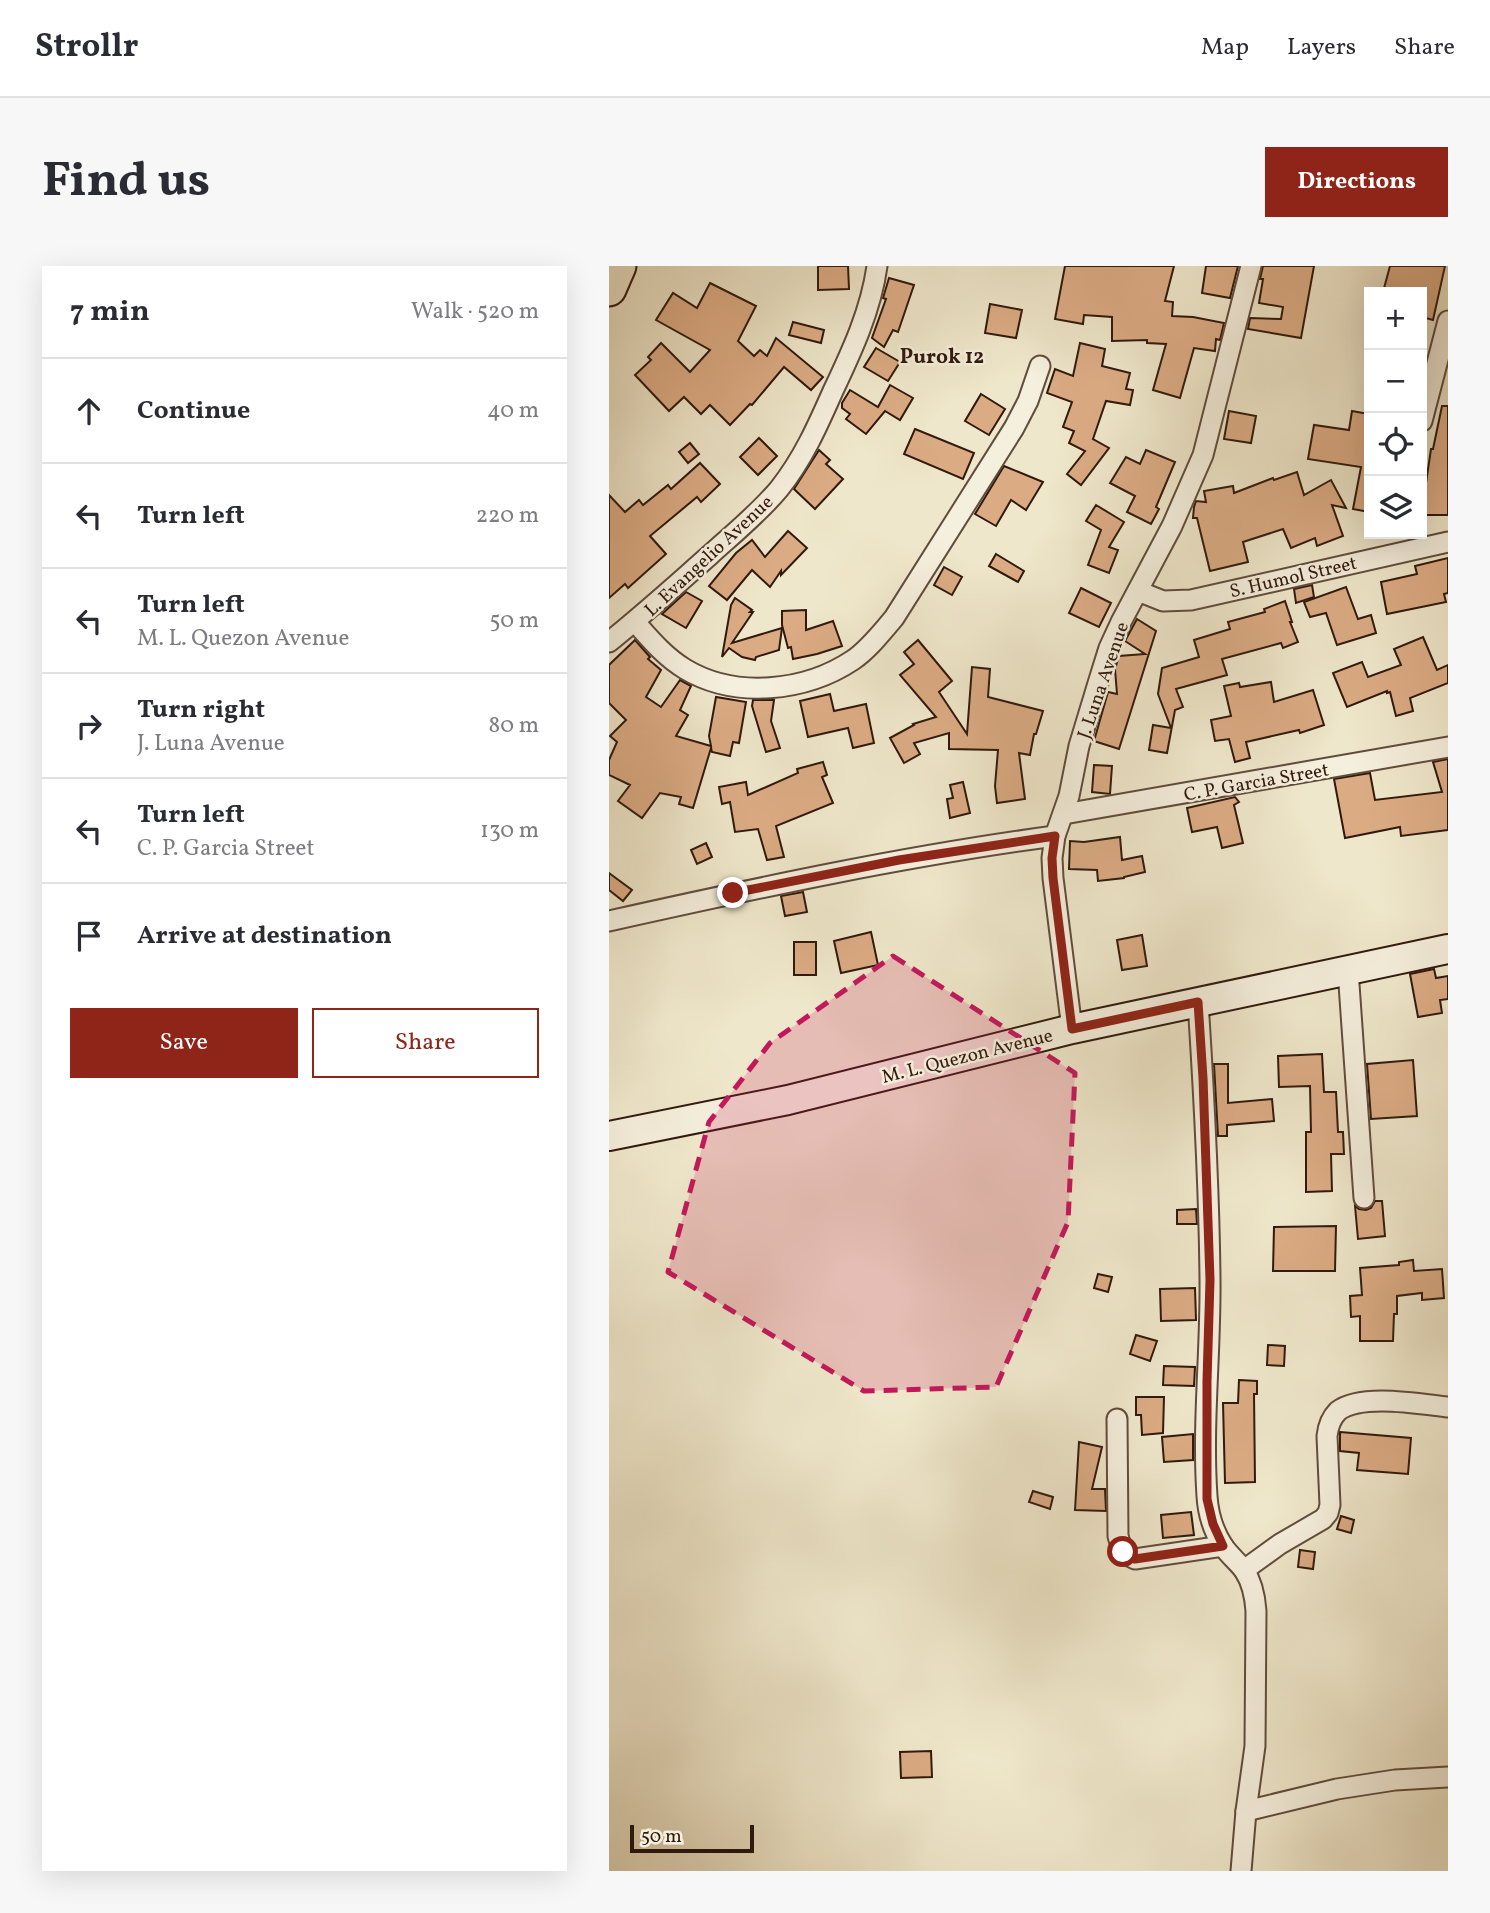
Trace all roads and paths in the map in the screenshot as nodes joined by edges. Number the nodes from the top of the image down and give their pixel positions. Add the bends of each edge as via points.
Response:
1 (619, 266) edge
2 (877, 266) edge
3 (1251, 266) edge
4 (609, 289) edge
5 (1448, 321) edge
6 (1040, 366) dead end
7 (1424, 413) edge
8 (1405, 542) edge
9 (1448, 542) edge
10 (1138, 592) junction
11 (635, 622) junction
12 (609, 642) edge
13 (1448, 747) edge
14 (1064, 814) junction
15 (1055, 836) junction
16 (609, 921) edge
17 (1448, 949) edge
18 (1348, 970) junction
19 (1198, 1002) junction
20 (1072, 1029) junction
21 (609, 1136) edge
22 (1364, 1198) dead end
23 (1448, 1407) edge
24 (1117, 1419) dead end
25 (1223, 1546) junction
26 (1244, 1570) junction
27 (1448, 1777) edge
28 (1246, 1811) junction
29 (1241, 1871) edge

1 - 4 highway
2 - 11 street, L. Evangelio Avenue via 855,343 799,460 778,490 742,526
3 - 10 street, J. Luna Avenue via 1203,456
5 - 7 street
6 - 11 street via 1028,401 981,482 894,618 855,659 807,681 777,687 730,687 685,669
8 - 9 street, S. Humol Street
8 - 10 street, S. Humol Street via 1191,600 1163,601
10 - 14 street, J. Luna Avenue via 1109,648
11 - 12 street, L. Evangelio Avenue
13 - 14 street, C. P. Garcia Street
14 - 15 street, J. Luna Avenue
15 - 16 street via 899,860
15 - 20 street, J. Luna Avenue via 1053,878
17 - 18 main road, M. L. Quezon Avenue
18 - 19 main road, M. L. Quezon Avenue
18 - 22 street
19 - 20 main road, M. L. Quezon Avenue
19 - 25 street via 1210,1280 1207,1499
20 - 21 main road, M. L. Quezon Avenue via 788,1100
23 - 26 street via 1370,1400 1336,1413 1327,1436 1328,1513
24 - 25 street via 1118,1536 1123,1552 1135,1559
25 - 26 street
26 - 28 street via 1256,1611 1255,1746
27 - 28 street via 1337,1789
28 - 29 street

